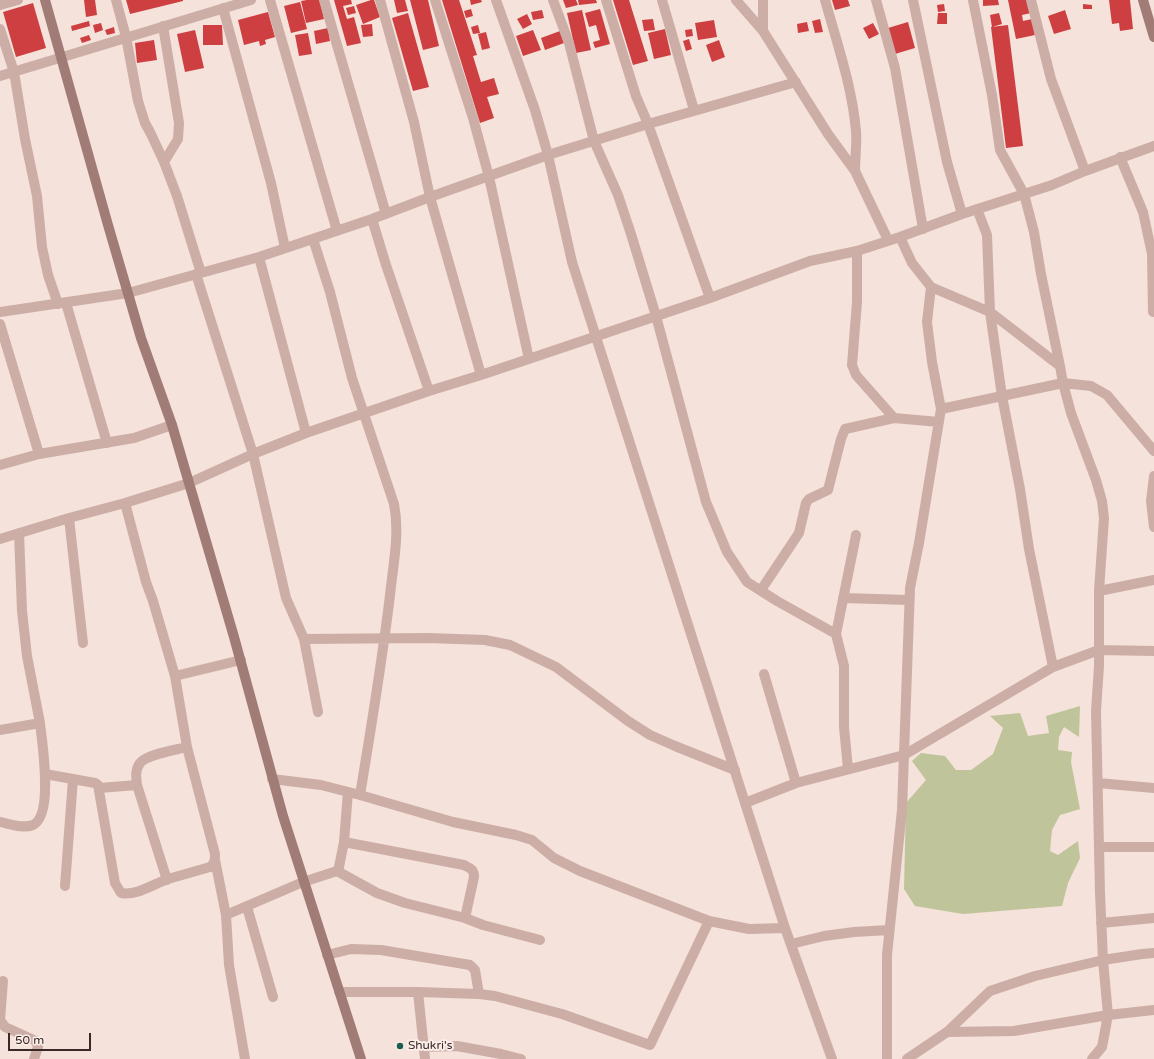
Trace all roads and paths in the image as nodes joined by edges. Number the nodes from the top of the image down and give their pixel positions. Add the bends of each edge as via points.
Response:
1 (18, 0) edge
2 (45, 0) edge
3 (116, 0) edge
4 (250, 0) edge
5 (270, 0) edge
6 (324, 0) edge
7 (380, 0) edge
8 (435, 0) edge
9 (496, 0) edge
10 (553, 0) edge
11 (606, 0) edge
12 (662, 0) edge
13 (736, 0) edge
14 (763, 0) edge
15 (825, 0) edge
16 (876, 0) edge
17 (913, 0) edge
18 (973, 0) edge
19 (1031, 0) edge
20 (1143, 0) edge
21 (0, 5) edge
22 (223, 8) junction
23 (163, 26) junction
24 (0, 28) edge
25 (764, 31) junction
26 (126, 37) junction
27 (1154, 37) edge
28 (61, 57) junction
29 (14, 72) junction
30 (0, 76) edge
31 (796, 82) junction
32 (694, 110) junction
33 (648, 124) junction
34 (594, 140) junction
35 (1154, 146) edge
36 (548, 155) junction
37 (1120, 157) junction
38 (164, 162) junction
39 (855, 171) junction
40 (1085, 171) junction
41 (489, 177) junction
42 (1024, 194) junction
43 (430, 197) junction
44 (977, 209) junction
45 (386, 214) junction
46 (962, 214) junction
47 (372, 219) junction
48 (923, 229) junction
49 (337, 231) junction
50 (900, 237) junction
51 (314, 239) junction
52 (888, 240) junction
53 (285, 248) junction
54 (857, 251) junction
55 (259, 257) junction
56 (199, 273) junction
57 (930, 287) junction
58 (128, 292) junction
59 (710, 298) junction
60 (62, 303) junction
61 (0, 312) edge
62 (990, 312) junction
63 (1153, 312) edge
64 (656, 316) junction
65 (0, 324) edge
66 (596, 335) junction
67 (529, 359) junction
68 (1060, 366) junction
69 (481, 375) junction
70 (1063, 382) junction
71 (429, 391) junction
72 (1002, 396) junction
73 (940, 409) junction
74 (365, 413) junction
75 (894, 418) junction
76 (938, 422) junction
77 (172, 425) junction
78 (306, 433) junction
79 (107, 443) junction
80 (1154, 451) edge
81 (39, 454) junction
82 (253, 454) junction
83 (0, 465) edge
84 (1154, 476) edge
85 (189, 483) junction
86 (125, 503) junction
87 (69, 518) junction
88 (1154, 527) edge
89 (19, 533) junction
90 (856, 535) dead end
91 (0, 539) edge
92 (1154, 580) edge
93 (761, 590) junction
94 (1099, 591) junction
95 (843, 598) junction
96 (909, 600) junction
97 (836, 634) junction
98 (304, 639) junction
99 (385, 639) junction
100 (83, 643) dead end
101 (1099, 650) junction
102 (1154, 651) edge
103 (241, 660) junction
104 (1053, 667) junction
105 (764, 674) dead end
106 (175, 676) junction
107 (318, 712) dead end
108 (40, 723) junction
109 (0, 730) edge
110 (187, 747) junction
111 (904, 755) junction
112 (848, 769) junction
113 (735, 770) junction
114 (45, 774) junction
115 (272, 779) junction
116 (73, 780) junction
117 (796, 783) junction
118 (1098, 783) junction
119 (137, 785) junction
120 (99, 788) junction
121 (1154, 788) edge
122 (348, 792) junction
123 (360, 795) junction
124 (745, 803) junction
125 (0, 822) edge
126 (344, 842) junction
127 (1099, 847) junction
128 (1154, 847) edge
129 (215, 860) junction
130 (337, 871) junction
131 (167, 880) junction
132 (304, 882) junction
133 (64, 886) dead end
134 (247, 906) junction
135 (226, 916) junction
136 (465, 918) junction
137 (1154, 918) edge
138 (709, 921) junction
139 (1101, 923) junction
140 (785, 928) junction
141 (889, 930) junction
142 (540, 940) dead end
143 (791, 944) junction
144 (1154, 953) edge
145 (327, 955) junction
146 (1103, 960) junction
147 (3, 981) dead end
148 (339, 992) junction
149 (418, 992) junction
150 (479, 994) junction
151 (273, 997) dead end
152 (1153, 1011) edge
153 (1108, 1015) junction
154 (947, 1032) junction
155 (424, 1047) junction
156 (34, 1059) edge
157 (245, 1059) edge
158 (361, 1059) edge
159 (425, 1059) edge
160 (521, 1059) edge
161 (832, 1059) edge
162 (887, 1059) edge
163 (907, 1059) edge
164 (1092, 1059) edge

1 - 21 street
2 - 28 street
3 - 26 street
4 - 22 street
5 - 49 street
6 - 45 street
7 - 43 street via 414,122
8 - 41 street
9 - 36 street
10 - 34 street via 569,43
11 - 33 street via 636,96
12 - 32 street
13 - 25 street
14 - 25 street
15 - 39 street via 848,80 854,111
16 - 48 street via 895,68
17 - 46 street via 947,162
18 - 42 street via 1000,150
19 - 40 street via 1051,79
20 - 27 street
22 - 23 street
22 - 53 street via 269,176
23 - 26 street
23 - 38 street via 179,123 178,139
24 - 29 street
25 - 31 street
26 - 28 street
26 - 38 street via 138,101 145,123
28 - 29 street
28 - 58 street
29 - 30 street
29 - 60 street via 37,196 42,247 48,275
31 - 32 street
31 - 39 street via 828,134
32 - 33 street
33 - 34 street
33 - 59 street
34 - 36 street
34 - 64 street via 618,195
35 - 37 street
36 - 41 street
36 - 66 street via 572,262
37 - 40 street
37 - 63 street via 1143,212 1152,254
38 - 56 street via 177,196
39 - 52 street
40 - 42 street
41 - 43 street
41 - 67 street
42 - 44 street
42 - 68 street via 1034,232
43 - 45 street
43 - 69 street
44 - 46 street
44 - 62 street via 987,235
45 - 47 street
46 - 48 street
47 - 49 street
47 - 71 street
48 - 50 street
49 - 51 street
50 - 52 street
50 - 57 street via 912,263
51 - 53 street
51 - 74 street via 352,378
52 - 54 street
53 - 55 street
54 - 59 street via 810,261
54 - 75 street via 857,302 852,365 856,375
55 - 56 street
55 - 78 street
56 - 58 street
56 - 82 street
57 - 62 street
57 - 73 street via 927,322
58 - 60 street
58 - 77 street via 141,338
59 - 64 street
60 - 61 street
60 - 79 street
62 - 68 street
62 - 72 street
64 - 66 street
64 - 93 street via 706,502 727,552 747,582
65 - 81 street
66 - 67 street
66 - 113 street
67 - 69 street
68 - 70 street
69 - 71 street
70 - 72 street
70 - 80 street via 1091,386 1107,395
70 - 94 street via 1071,413 1102,501 1104,518
71 - 74 street
72 - 73 street
72 - 104 street
73 - 76 street
74 - 78 street
74 - 99 street via 396,517
75 - 76 street
75 - 93 street via 845,429 828,490 806,503 799,533
76 - 96 street
77 - 79 street via 134,438
77 - 85 street
78 - 82 street
79 - 81 street
81 - 83 street
82 - 85 street
82 - 98 street via 286,598
84 - 88 street via 1151,501
85 - 86 street
85 - 103 street
86 - 87 street
86 - 106 street
87 - 89 street
87 - 100 street
89 - 91 street
89 - 108 street via 22,611 27,656
90 - 95 street
92 - 94 street
93 - 97 street
94 - 101 street
95 - 96 street
95 - 97 street
96 - 111 street
97 - 112 street via 844,666 844,727
98 - 99 street
98 - 107 street
99 - 113 street via 485,640 510,645 556,667 650,735
99 - 123 street
101 - 102 street
101 - 104 street
101 - 118 street via 1096,711
103 - 106 street
103 - 115 street
104 - 111 street
105 - 117 street
106 - 110 street
108 - 109 street
108 - 114 street
110 - 119 street via 140,762 136,774
110 - 129 street
111 - 112 street
111 - 141 street via 902,810
112 - 117 street
113 - 124 street
114 - 116 street
114 - 125 street via 44,805 39,821 25,827
115 - 122 street via 321,785
115 - 132 street
116 - 120 street via 95,783
116 - 133 street
117 - 124 street
118 - 121 street
118 - 127 street
119 - 120 street
119 - 131 street
120 - 131 street via 115,883 119,891 130,893
122 - 123 street
122 - 126 street
123 - 138 street via 453,822 532,840 554,858 580,871
124 - 140 street
126 - 130 street
126 - 136 street via 470,868 474,872 474,877
127 - 128 street
127 - 139 street
129 - 131 street via 210,867
129 - 135 street
130 - 132 street
130 - 136 street via 377,893
132 - 134 street
132 - 145 street
134 - 135 street
134 - 151 street
135 - 157 street via 229,965
136 - 142 street
137 - 139 street
138 - 140 street via 748,929
138 - 150 street via 650,1045 562,1014
139 - 146 street
140 - 143 street
141 - 143 street via 824,936
141 - 162 street
143 - 161 street
144 - 146 street
145 - 148 street
145 - 150 street via 351,949 381,950 470,965 475,970
146 - 153 street
146 - 154 street via 1035,976 990,991
147 - 156 street via 0,1020 5,1027 36,1040 38,1048
148 - 149 street
148 - 158 street
149 - 150 street
149 - 155 street
152 - 153 street
153 - 154 street via 1014,1031
153 - 164 street via 1102,1048
154 - 163 street
155 - 159 street
155 - 160 street via 457,1046

